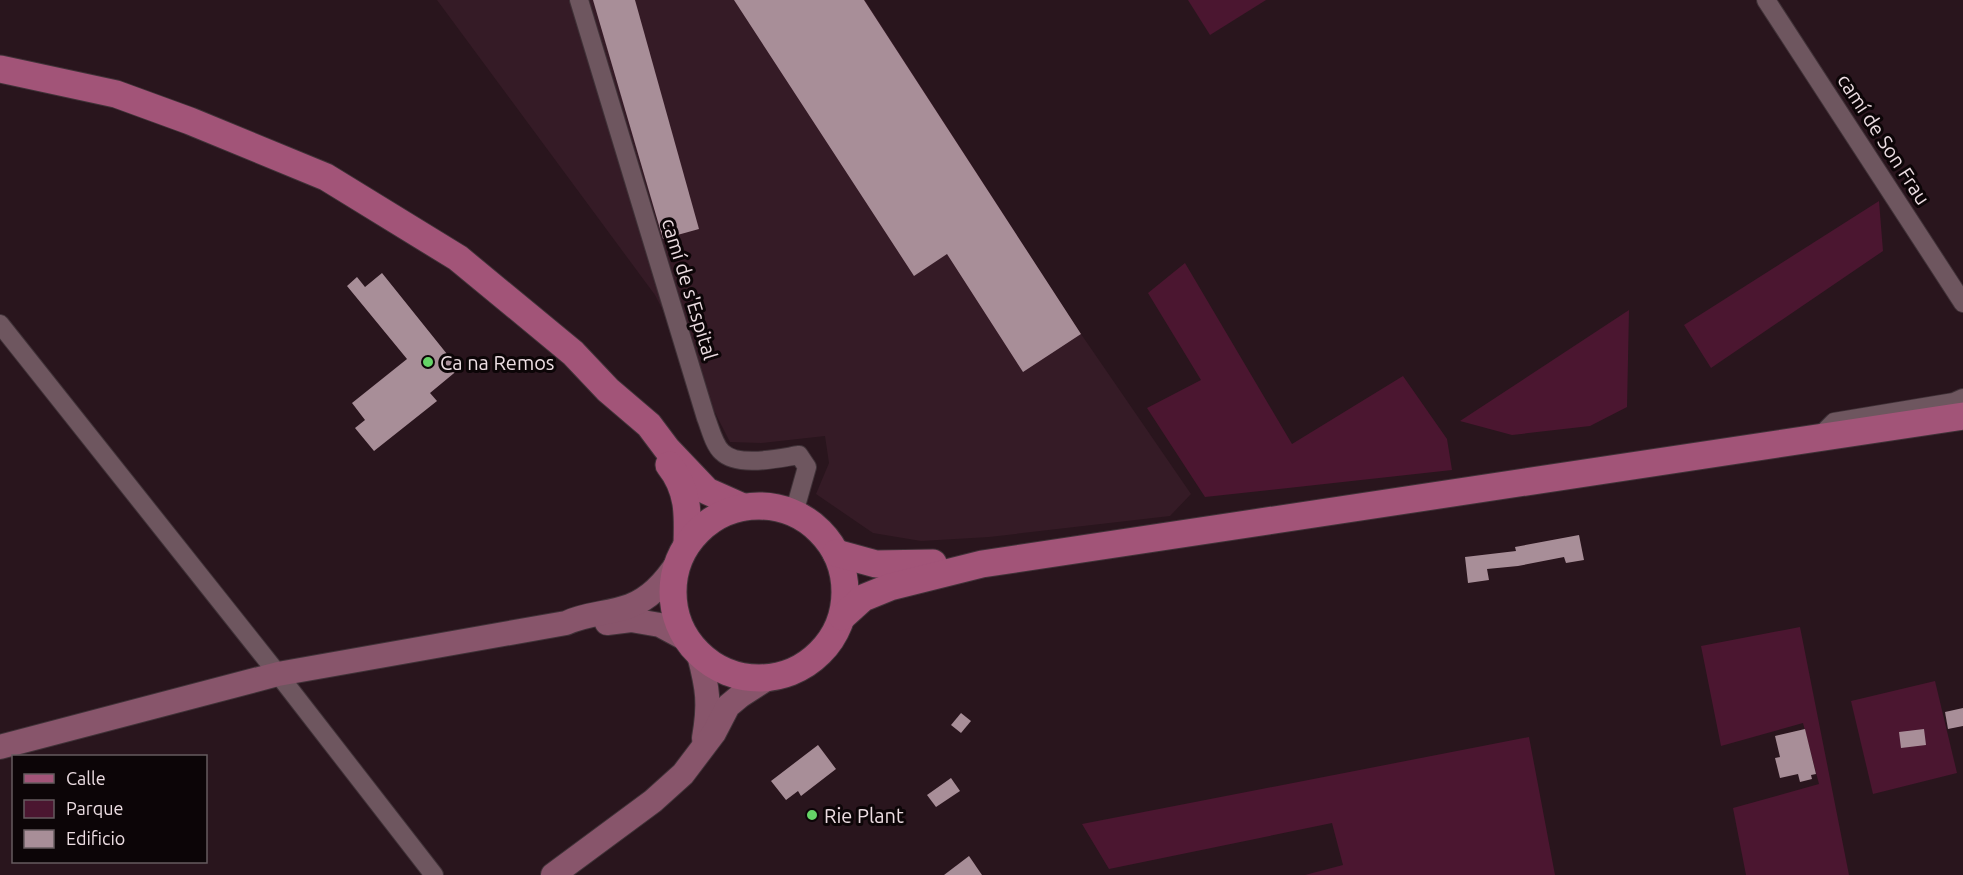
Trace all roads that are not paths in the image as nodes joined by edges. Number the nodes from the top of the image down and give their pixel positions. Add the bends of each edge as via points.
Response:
1 (579, 0) edge
2 (1766, 0) edge
3 (0, 69) edge
4 (1963, 303) edge
5 (0, 324) edge
6 (1963, 398) edge
7 (635, 415) junction
8 (1963, 416) edge
9 (1818, 439) junction
10 (743, 507) junction
11 (794, 513) junction
12 (682, 553) junction
13 (836, 553) junction
14 (982, 564) junction
15 (842, 617) junction
16 (566, 623) junction
17 (693, 647) junction
18 (278, 674) junction
19 (768, 678) junction
20 (0, 747) edge
21 (701, 752) junction
22 (434, 875) edge
23 (553, 875) edge

1 - 11 street, camí de s'Espital via 706,418 720,451 731,459 799,455 807,467
2 - 4 street, camí de Son Frau
3 - 7 main road via 116,94 326,177 458,258 573,353
5 - 18 street
6 - 9 street via 1834,422
7 - 10 main road via 649,425 707,491
7 - 12 main road via 642,431 672,468 686,497 688,513
8 - 9 main road
9 - 14 main road
10 - 11 main road via 773,507
10 - 12 main road via 717,517 694,536
11 - 13 main road via 827,538
12 - 16 main road via 654,592 630,606 580,616
12 - 17 main road via 673,599
13 - 14 main road via 882,564
13 - 15 main road via 846,584
14 - 15 main road via 890,586 862,598
15 - 19 main road via 834,636 813,660
16 - 17 main road via 581,626 631,620 660,625
16 - 18 main road
17 - 19 main road via 713,665 744,677
17 - 21 main road via 708,693
18 - 20 main road
18 - 22 street
19 - 21 main road via 728,706
21 - 23 main road via 653,801

